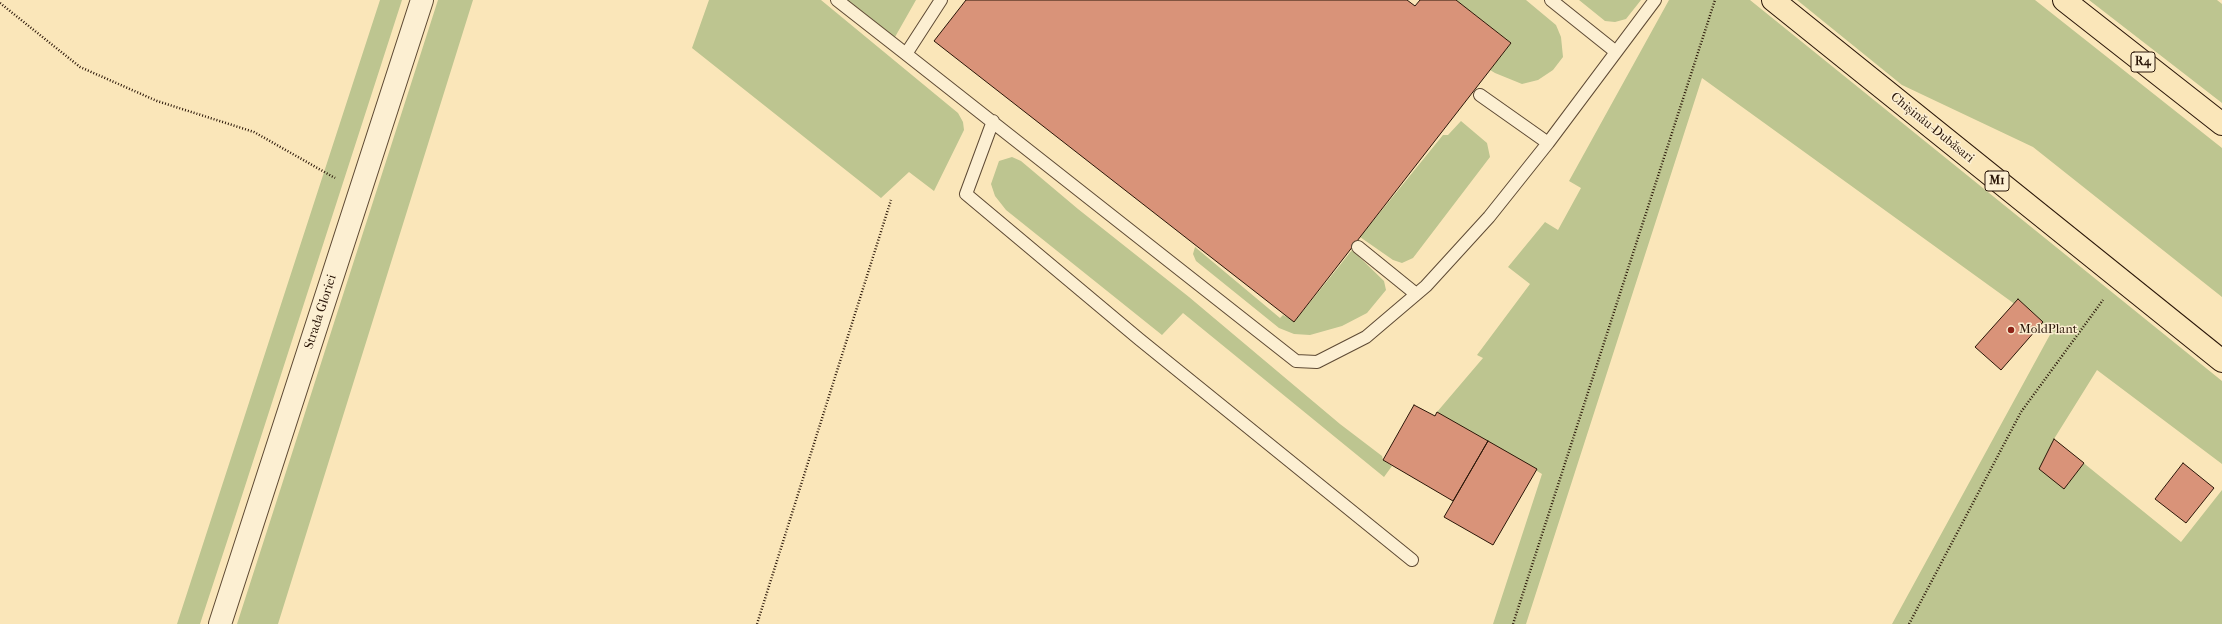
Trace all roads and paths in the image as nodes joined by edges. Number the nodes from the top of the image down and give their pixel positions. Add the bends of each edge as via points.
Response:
1 (422, 0) edge
2 (837, 0) edge
3 (941, 0) edge
4 (1552, 0) edge
5 (1655, 0) edge
6 (1715, 0) edge
7 (1772, 0) edge
8 (2064, 0) edge
9 (0, 4) edge
10 (1616, 52) junction
11 (906, 54) junction
12 (1480, 95) dead end
13 (993, 121) junction
14 (2222, 124) edge
15 (1548, 143) junction
16 (360, 192) junction
17 (891, 200) dead end
18 (1358, 247) dead end
19 (2119, 278) junction
20 (1416, 294) junction
21 (2222, 361) edge
22 (1412, 560) dead end
23 (220, 624) edge
24 (757, 624) edge
25 (1513, 624) edge
26 (1910, 624) edge

1 - 16 street, Strada Gloriei
2 - 11 lane
3 - 11 lane
4 - 10 lane
5 - 10 lane
6 - 25 path
7 - 19 main road, Chișinău-Dubăsari / M1
8 - 14 main road, R4
9 - 16 path via 80,67 157,101 254,132
10 - 15 lane
11 - 13 lane
12 - 15 lane
13 - 20 lane via 1296,361 1317,362 1366,337
13 - 22 lane via 966,194 1139,339
15 - 20 lane via 1489,217
16 - 23 street, Strada Gloriei
17 - 24 path
18 - 20 lane
19 - 21 main road, Chișinău-Dubăsari / M1
19 - 26 path via 2021,412

